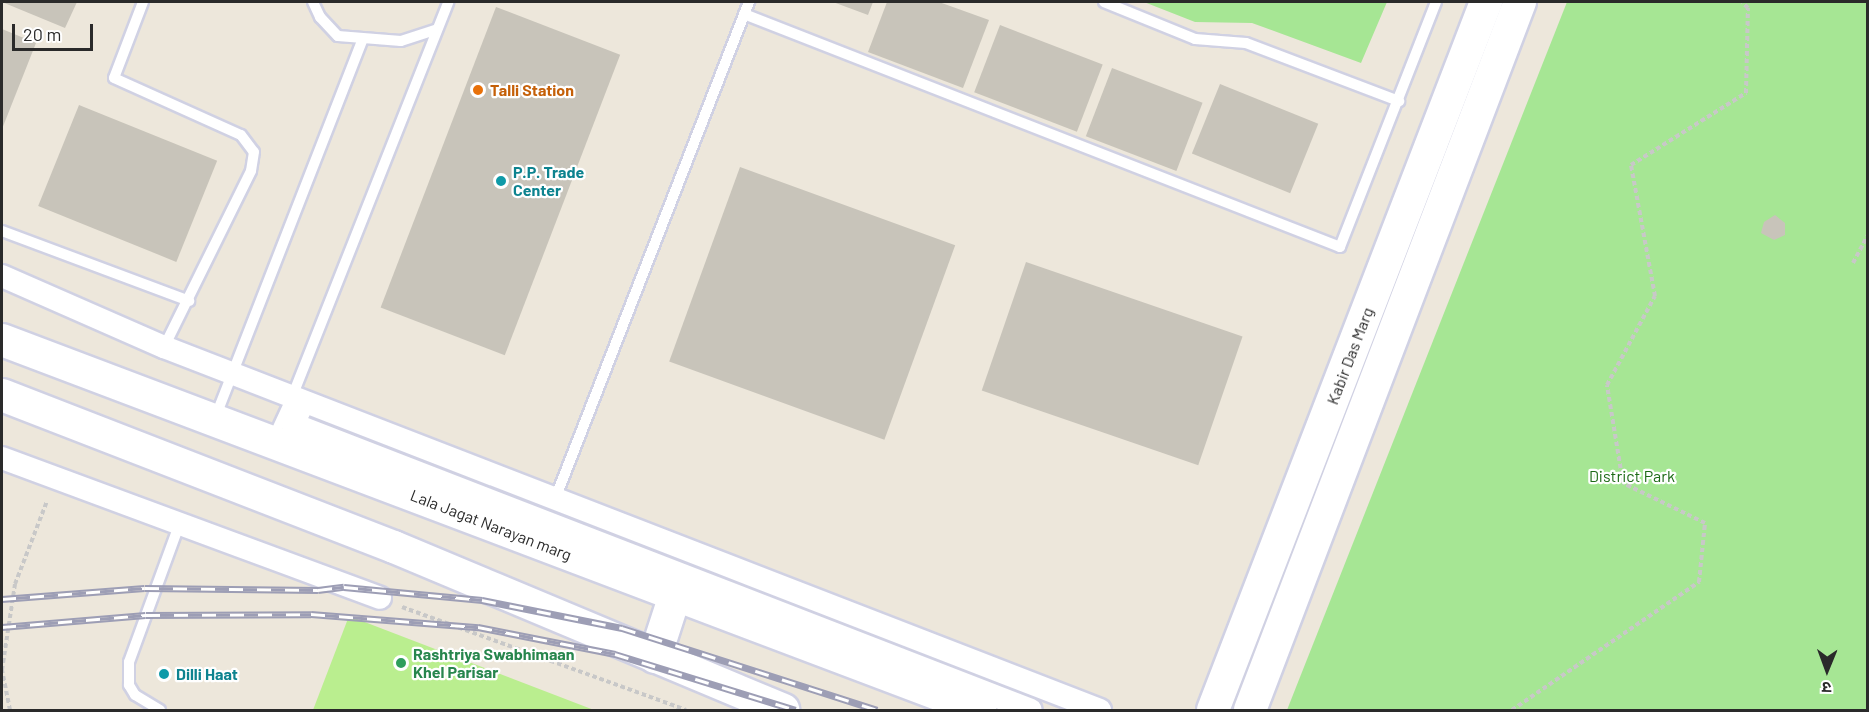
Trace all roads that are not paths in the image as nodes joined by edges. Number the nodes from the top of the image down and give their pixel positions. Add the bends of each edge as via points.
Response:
1 (143, 2) edge
2 (313, 2) edge
3 (448, 2) edge
4 (749, 2) edge
5 (1104, 2) edge
6 (1423, 2) edge
7 (1486, 2) edge
8 (1520, 2) edge
9 (1435, 4) edge
10 (744, 14) junction
11 (437, 29) junction
12 (362, 41) junction
13 (1399, 101) junction
14 (2, 231) edge
15 (2, 276) edge
16 (189, 301) junction
17 (2, 340) edge
18 (164, 347) junction
19 (230, 372) junction
20 (2, 395) edge
21 (298, 400) junction
22 (214, 420) junction
23 (271, 442) junction
24 (2, 458) edge
25 (555, 499) junction
26 (180, 523) junction
27 (675, 595) junction
28 (380, 598) road end
29 (655, 657) junction
30 (160, 711) edge
31 (783, 711) edge
32 (980, 711) edge
33 (1031, 711) edge
34 (1100, 711) edge
35 (1213, 711) edge
36 (1251, 711) edge

1 - 16 lane via 114,78 241,135 254,152 251,171
2 - 12 lane via 320,17 338,36
3 - 11 lane
4 - 10 lane
5 - 13 lane via 1196,39 1246,43
6 - 9 lane
7 - 35 main road, Kabir Das Marg
8 - 36 main road, Kabir Das Marg
9 - 13 lane
10 - 13 lane via 1340,247
10 - 25 lane
11 - 12 lane via 401,41
11 - 21 lane
12 - 19 lane
14 - 16 lane
15 - 18 street
16 - 18 lane
17 - 22 main road, Lala Jagat Narayan marg
18 - 19 street
19 - 21 street
19 - 22 lane
20 - 29 main road via 394,547
21 - 23 lane
21 - 25 street
21 - 33 street via 293,424
22 - 23 main road, Lala Jagat Narayan marg
23 - 27 main road, Lala Jagat Narayan marg
24 - 26 street
25 - 34 street
26 - 28 street
26 - 30 lane via 129,662 129,685 135,695
27 - 29 main road
27 - 32 main road, Lala Jagat Narayan marg
29 - 31 main road

